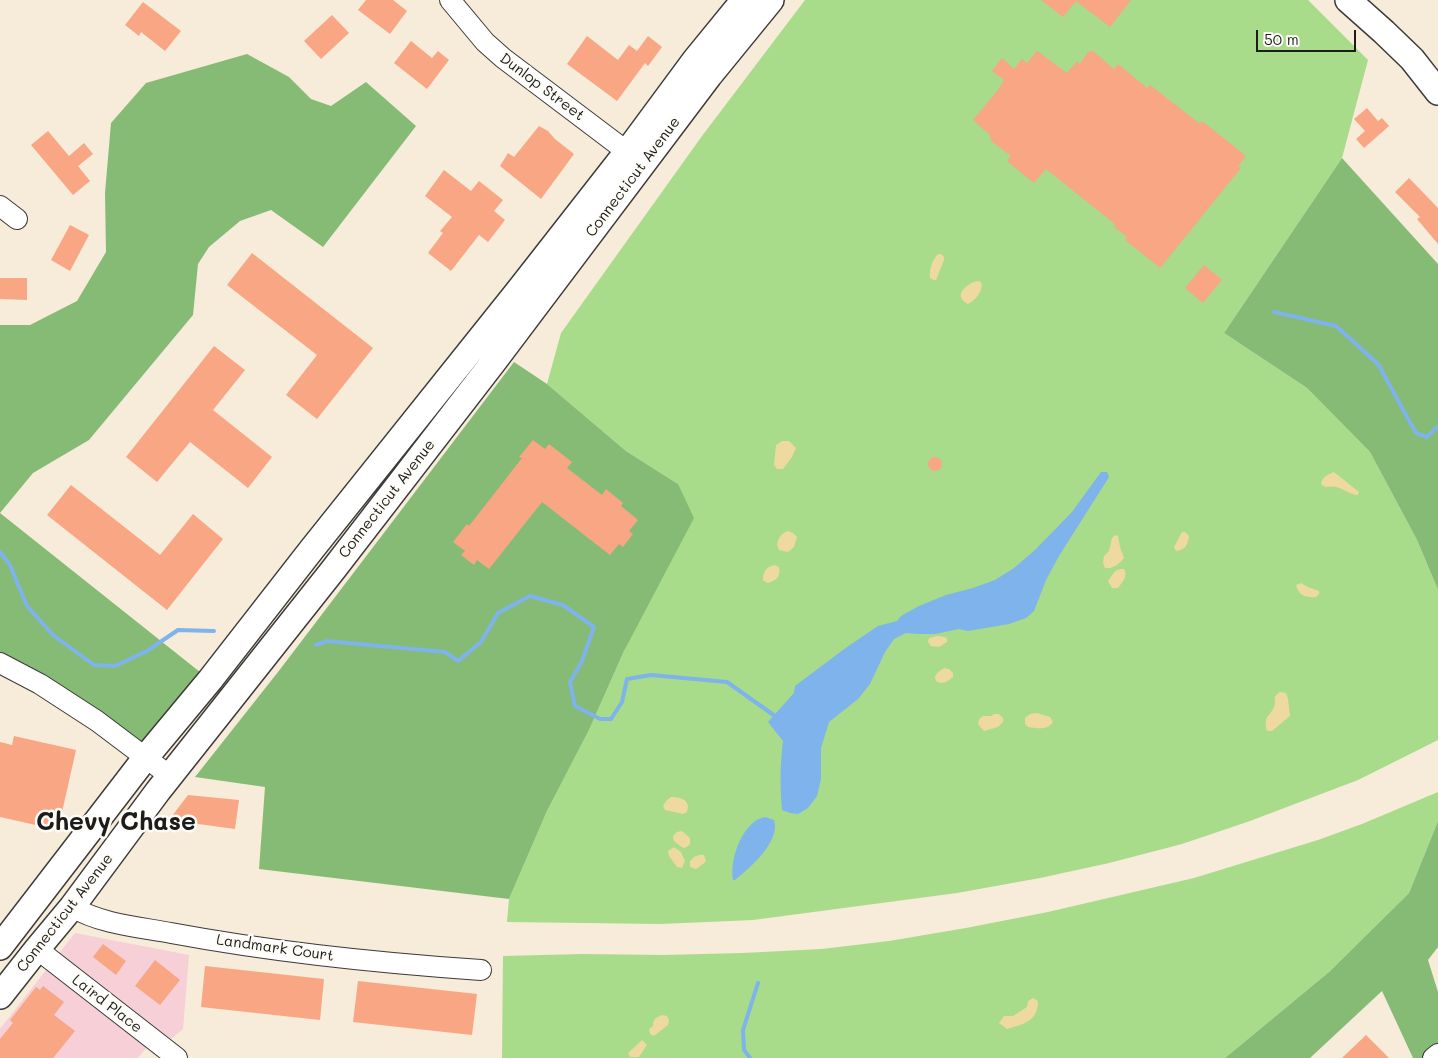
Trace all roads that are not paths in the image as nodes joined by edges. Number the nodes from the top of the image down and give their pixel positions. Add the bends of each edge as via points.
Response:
1 (450, 0) edge
2 (744, 0) edge
3 (771, 0) edge
4 (1350, 1) edge
5 (1438, 92) edge
6 (635, 158) junction
7 (0, 206) edge
8 (18, 219) dead end
9 (0, 663) edge
10 (146, 758) junction
11 (170, 776) junction
12 (72, 908) junction
13 (0, 947) edge
14 (37, 949) junction
15 (482, 970) dead end
16 (0, 996) edge
17 (156, 1052) edge
18 (1438, 1054) edge
19 (177, 1058) edge
20 (1433, 1058) edge

1 - 6 street, Dunlop Street via 503,58
2 - 6 main road, Connecticut Avenue via 695,60
3 - 6 main road, Connecticut Avenue via 709,76
4 - 5 main road via 1412,58
6 - 10 main road, Connecticut Avenue via 519,290
6 - 11 main road, Connecticut Avenue via 495,360
7 - 8 street
9 - 10 street via 40,684 97,721
10 - 11 street
10 - 13 main road, Connecticut Avenue
11 - 12 main road, Connecticut Avenue
12 - 14 main road, Connecticut Avenue
12 - 15 street, Landmark Court via 86,916 131,926 237,944
14 - 16 main road, Connecticut Avenue
14 - 17 street, Laird Place
17 - 19 street, Laird Place
18 - 20 street

